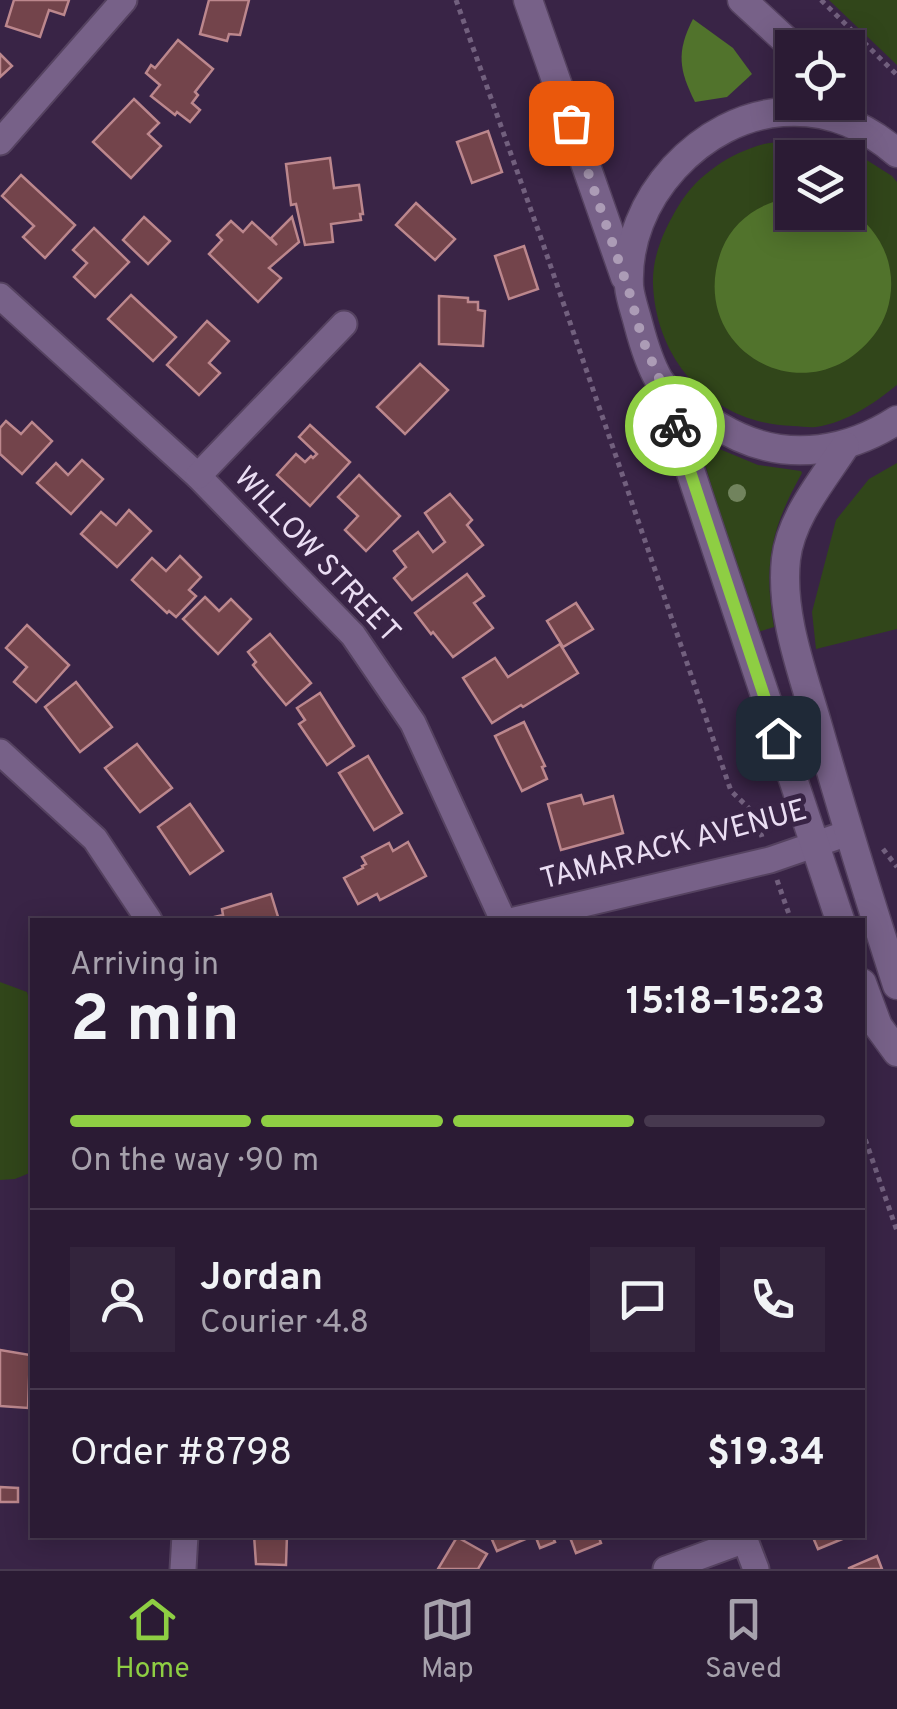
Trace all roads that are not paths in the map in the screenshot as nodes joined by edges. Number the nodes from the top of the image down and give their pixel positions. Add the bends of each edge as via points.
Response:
1 (124, 0) edge
2 (528, 0) edge
3 (742, 0) edge
4 (775, 30) edge
5 (865, 118) edge
6 (0, 142) edge
7 (894, 150) edge
8 (629, 291) junction
9 (0, 296) edge
10 (344, 324) dead end
11 (661, 383) junction
12 (897, 420) edge
13 (845, 446) junction
14 (198, 476) junction
15 (0, 752) edge
16 (848, 833) junction
17 (813, 844) junction
18 (148, 918) edge
19 (501, 918) edge
20 (524, 918) edge
21 (839, 918) edge
22 (897, 986) edge
23 (865, 991) edge
24 (897, 1052) edge
25 (184, 1538) edge
26 (742, 1538) edge
27 (744, 1538) edge
28 (183, 1569) edge
29 (666, 1569) edge
30 (756, 1569) edge

1 - 6 street
2 - 8 main road
3 - 4 main road
5 - 7 main road
7 - 8 main road via 836,118 808,112 767,114 718,130 657,188 634,240
8 - 11 main road
9 - 14 street, WILLOW STREET
10 - 14 street
11 - 13 main road via 714,425 760,446
11 - 17 main road
12 - 13 main road
13 - 16 main road via 801,514 786,557 791,630
14 - 19 street, WILLOW STREET via 353,635 413,723
15 - 18 street via 94,839
16 - 17 street, TAMARACK AVENUE
16 - 22 main road
17 - 20 street, TAMARACK AVENUE
17 - 21 main road
23 - 24 main road
25 - 28 street
26 - 29 street
27 - 30 street

